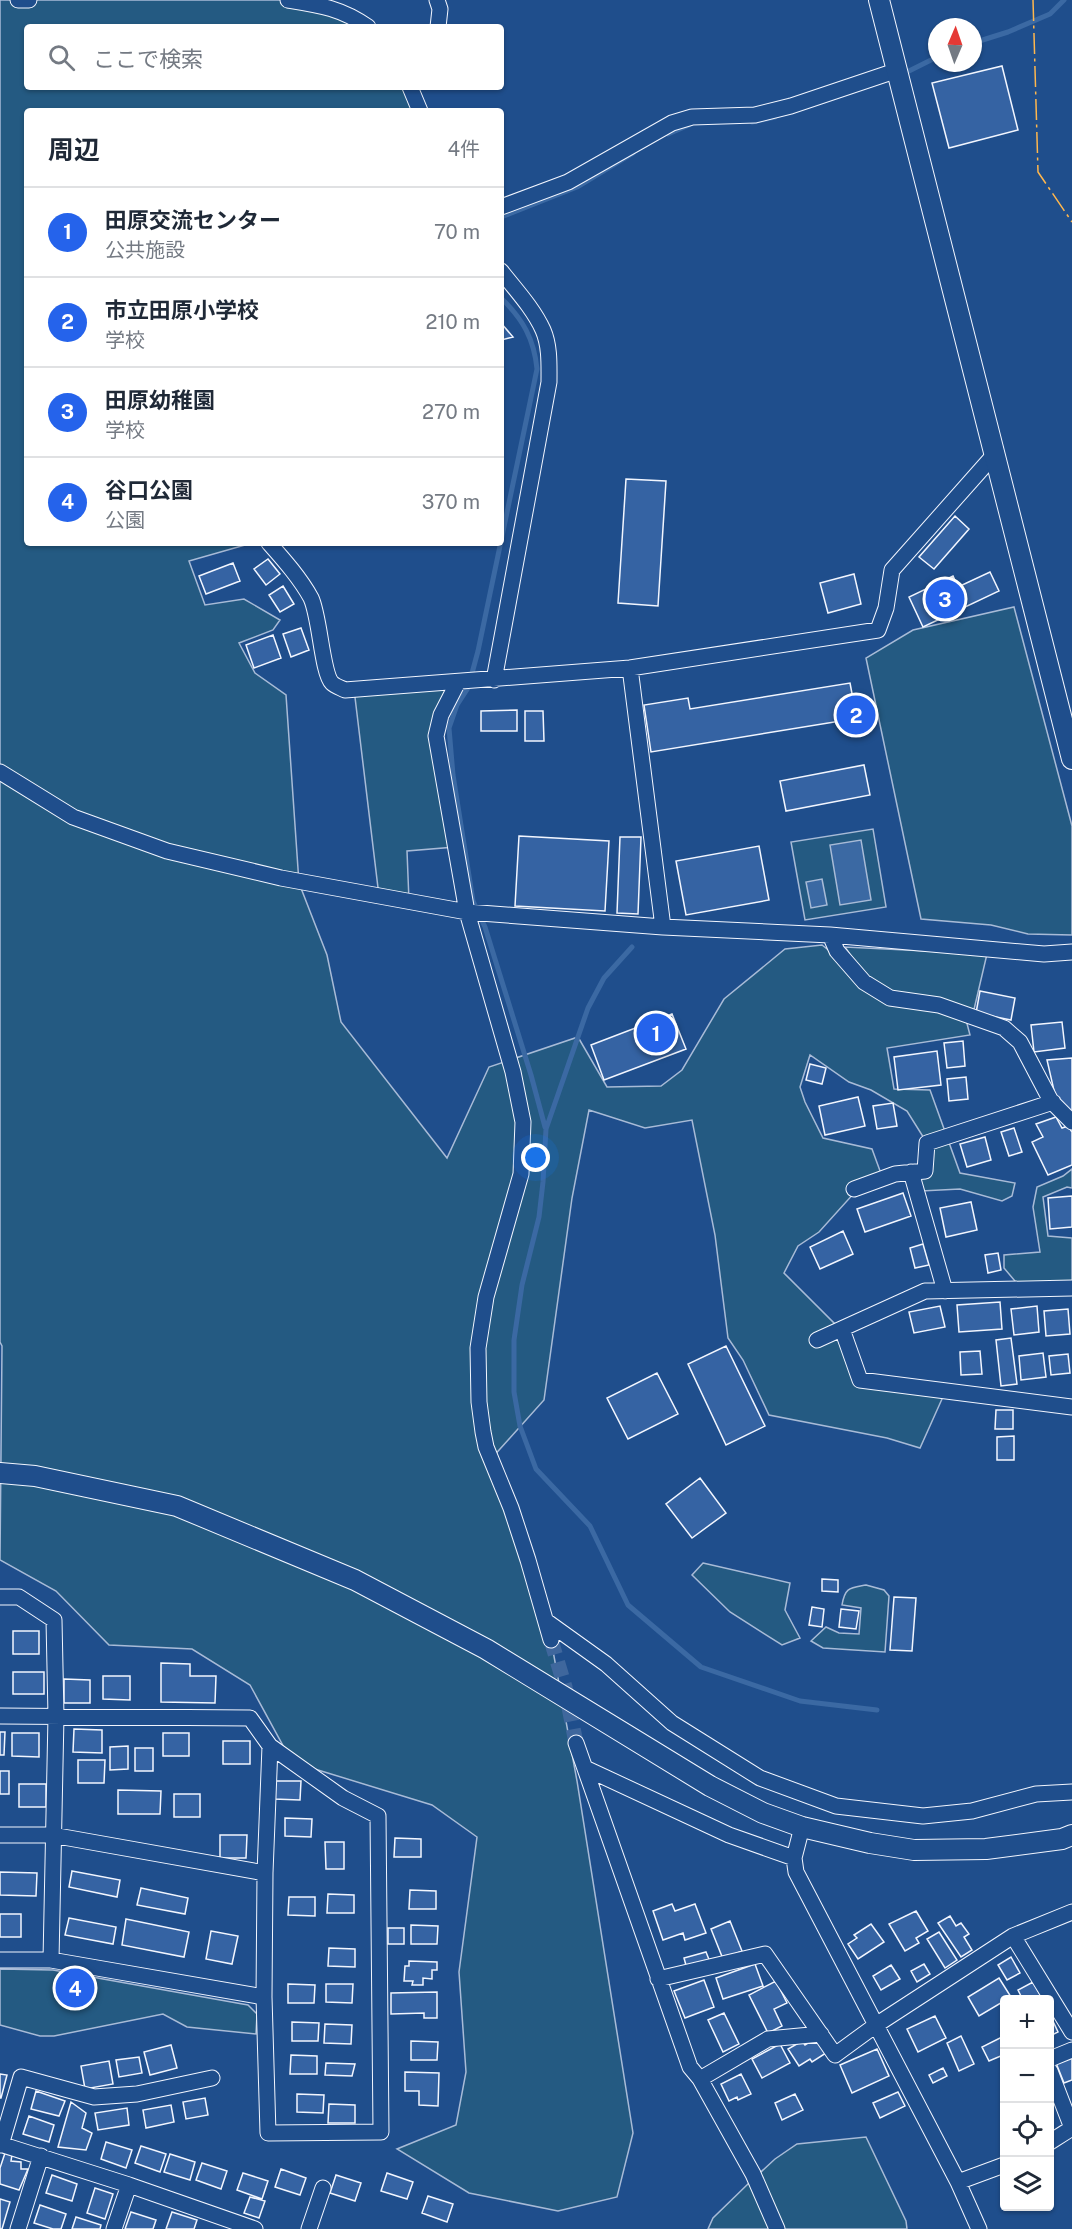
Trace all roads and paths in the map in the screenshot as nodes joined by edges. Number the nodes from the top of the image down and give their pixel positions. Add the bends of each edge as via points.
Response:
1 (18, 0) edge
2 (29, 0) edge
3 (288, 0) edge
4 (437, 0) edge
5 (879, 0) edge
6 (364, 24) edge
7 (438, 24) edge
8 (896, 71) junction
9 (411, 90) edge
10 (419, 108) edge
11 (504, 206) edge
12 (504, 275) edge
13 (994, 455) junction
14 (272, 546) edge
15 (630, 668) junction
16 (494, 680) junction
17 (458, 682) junction
18 (1072, 759) edge
19 (0, 772) edge
20 (467, 912) junction
21 (663, 927) junction
22 (830, 936) junction
23 (1072, 952) edge
24 (1053, 1102) junction
25 (1072, 1122) edge
26 (911, 1173) junction
27 (854, 1189) dead end
28 (1072, 1288) edge
29 (945, 1291) junction
30 (842, 1329) junction
31 (817, 1340) dead end
32 (1072, 1407) edge
33 (0, 1473) edge
34 (0, 1597) edge
35 (546, 1621) junction
36 (551, 1640) tunnel mouth
37 (0, 1716) edge
38 (56, 1716) junction
39 (576, 1743) tunnel mouth
40 (270, 1746) junction
41 (585, 1768) junction
42 (1072, 1792) edge
43 (802, 1827) junction
44 (0, 1835) edge
45 (52, 1835) junction
46 (1072, 1835) edge
47 (794, 1858) junction
48 (265, 1873) junction
49 (1072, 1912) edge
50 (1013, 1936) junction
51 (0, 1960) edge
52 (51, 1960) junction
53 (658, 1979) junction
54 (264, 1997) junction
55 (876, 2025) junction
56 (1072, 2032) edge
57 (820, 2034) junction
58 (1072, 2050) edge
59 (1054, 2057) edge
60 (212, 2078) dead end
61 (700, 2079) junction
62 (1054, 2081) edge
63 (1072, 2128) edge
64 (1054, 2139) edge
65 (1, 2145) edge
66 (41, 2156) junction
67 (1000, 2167) edge
68 (958, 2182) junction
69 (129, 2185) junction
70 (323, 2188) dead end
71 (214, 2223) edge
72 (18, 2229) edge
73 (114, 2229) edge
74 (255, 2229) edge
75 (309, 2229) edge
76 (777, 2229) edge
77 (979, 2229) edge

1 - 2 street
3 - 6 street via 350,14
4 - 7 street
5 - 8 street
8 - 11 street via 755,115 692,117 672,123 568,182
8 - 13 street
9 - 10 street
12 - 16 street via 543,330 549,382
13 - 15 street via 892,570 878,630
13 - 18 street
14 - 17 street via 312,600 332,683 345,690
15 - 16 street
15 - 21 street
16 - 17 street
17 - 20 street via 441,715 436,736
19 - 20 street via 73,817 167,851 281,878
20 - 21 street
20 - 35 street via 513,1072 523,1122 521,1174 486,1297 478,1348 479,1402 486,1447 511,1508
21 - 22 street
22 - 23 street via 1044,954
22 - 24 street via 837,951 864,982 890,998 939,1005 1004,1028 1020,1042
24 - 25 street
24 - 26 street via 927,1143 925,1171
26 - 27 street via 895,1174
26 - 29 street
28 - 29 street
29 - 30 street via 925,1291
30 - 31 street
30 - 32 street via 860,1380
33 - 43 street via 35,1476 177,1506 355,1580 486,1649 710,1786 763,1813
34 - 38 street via 20,1597 54,1620
35 - 36 street
35 - 42 street via 606,1664 672,1723 760,1778 836,1806 923,1816 972,1811 1036,1794
37 - 38 street
38 - 40 street via 250,1718
38 - 45 street
39 - 41 street
40 - 48 street
40 - 54 street via 343,1798 378,1816 381,2132 268,2133
41 - 47 street via 729,1835
41 - 53 street
43 - 46 street via 914,1850 986,1849
43 - 47 street
44 - 45 street
45 - 48 street
45 - 52 street
47 - 55 street via 796,1872
48 - 54 street
49 - 50 street
50 - 55 street
50 - 56 street
51 - 52 street
52 - 54 street
53 - 57 street via 765,1954
53 - 61 street via 690,2067
55 - 57 street via 835,2055
55 - 68 street
57 - 61 street via 768,2038
58 - 59 street
60 - 65 street via 137,2094 94,2097 21,2077
61 - 76 street via 753,2174
62 - 63 street
63 - 64 street
65 - 66 street
66 - 69 street
66 - 72 street
67 - 68 street
68 - 77 street
69 - 71 street
69 - 73 street
70 - 75 street
71 - 74 street

